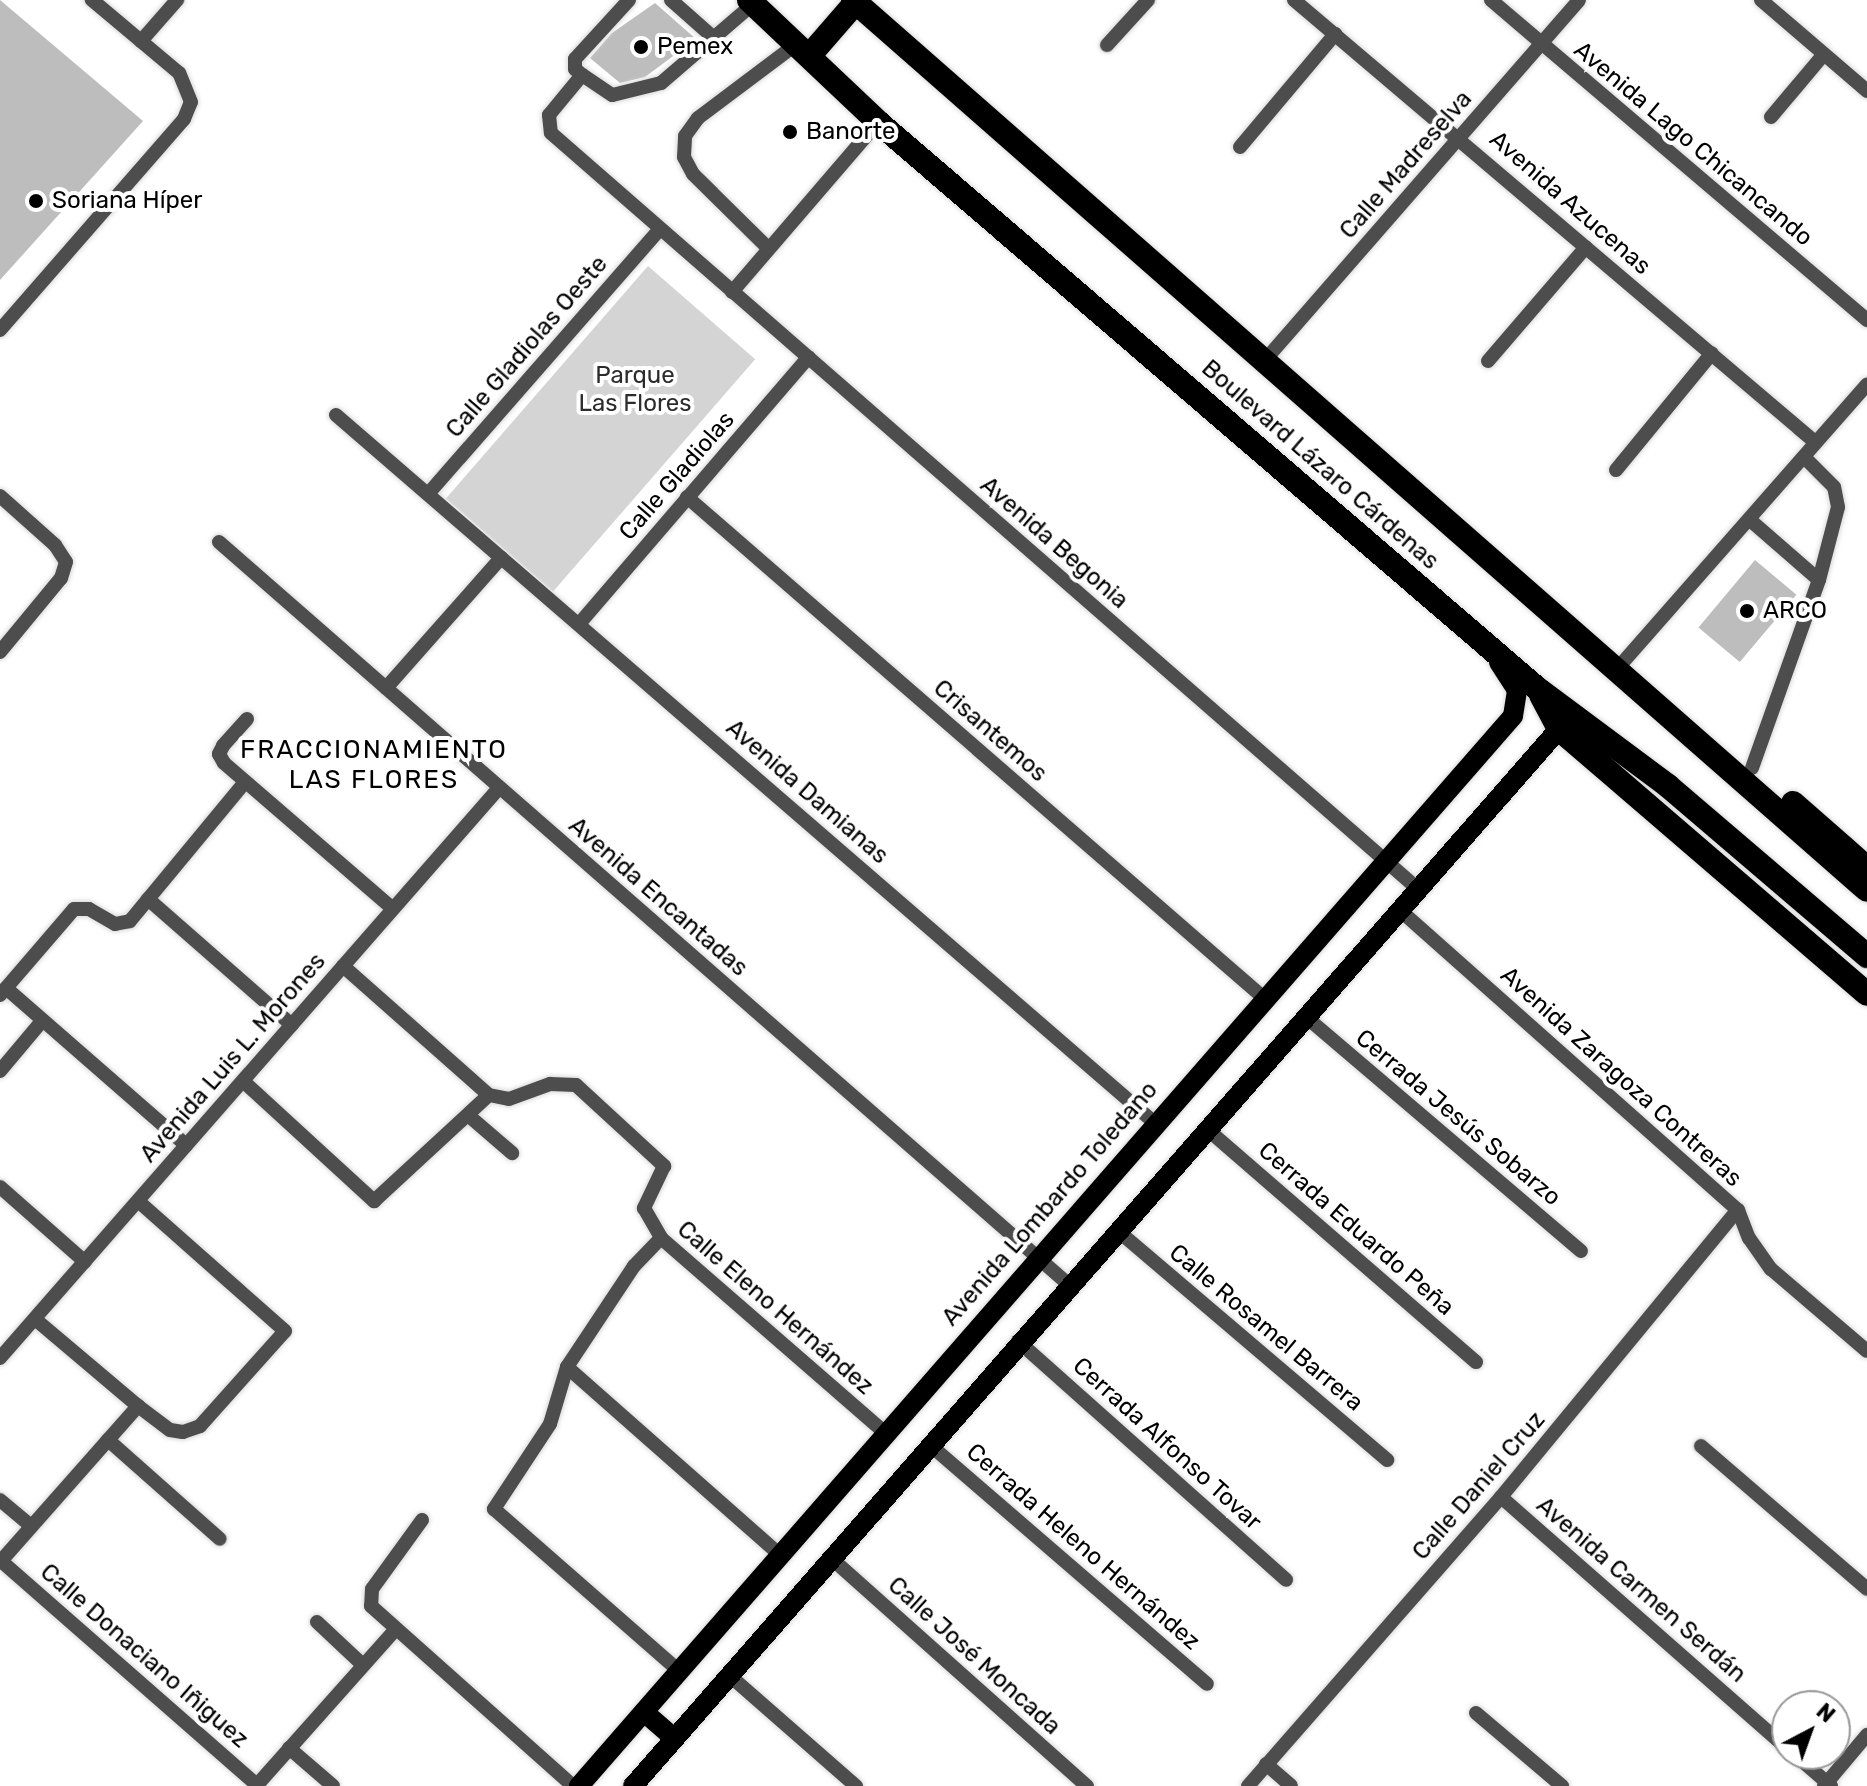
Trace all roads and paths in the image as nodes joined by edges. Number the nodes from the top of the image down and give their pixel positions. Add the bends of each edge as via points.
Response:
1 (92, 0) edge
2 (177, 0) edge
3 (629, 0) edge
4 (671, 0) edge
5 (1148, 0) edge
6 (1294, 0) edge
7 (1491, 0) edge
8 (1579, 0) edge
9 (1761, 0) edge
10 (854, 1) edge
11 (751, 2) edge
12 (1335, 34) junction
13 (714, 38) junction
14 (141, 41) junction
15 (1541, 44) junction
16 (1107, 45) dead end
17 (804, 49) junction
18 (1824, 54) junction
19 (582, 75) junction
20 (1867, 91) edge
21 (1771, 117) dead end
22 (878, 122) junction
23 (1460, 136) junction
24 (1240, 147) dead end
25 (660, 229) junction
26 (1586, 247) junction
27 (768, 248) junction
28 (732, 292) junction
29 (1867, 320) edge
30 (0, 330) edge
31 (1712, 353) junction
32 (809, 357) junction
33 (1266, 359) junction
34 (1488, 361) dead end
35 (1867, 384) edge
36 (336, 415) dead end
37 (1815, 442) junction
38 (1804, 457) junction
39 (1616, 470) dead end
40 (428, 494) junction
41 (0, 496) edge
42 (687, 497) junction
43 (1750, 520) junction
44 (219, 542) dead end
45 (501, 558) junction
46 (1819, 580) junction
47 (579, 624) junction
48 (1565, 624) junction
49 (1491, 648) junction
50 (0, 652) edge
51 (1624, 661) junction
52 (386, 688) junction
53 (1538, 689) junction
54 (247, 719) dead end
55 (1559, 729) junction
56 (1752, 768) junction
57 (245, 782) junction
58 (499, 788) junction
59 (1385, 863) junction
60 (1867, 868) edge
61 (1419, 890) junction
62 (1867, 890) edge
63 (148, 899) junction
64 (393, 909) junction
65 (1401, 911) junction
66 (1867, 956) edge
67 (343, 966) junction
68 (3, 992) edge
69 (1867, 994) edge
70 (1265, 999) junction
71 (1306, 1017) junction
72 (42, 1021) junction
73 (292, 1025) junction
74 (0, 1071) edge
75 (243, 1081) junction
76 (489, 1095) junction
77 (469, 1116) junction
78 (1156, 1124) junction
79 (1207, 1129) junction
80 (186, 1145) junction
81 (512, 1153) dead end
82 (0, 1187) edge
83 (138, 1201) junction
84 (1738, 1210) junction
85 (1117, 1230) junction
86 (661, 1238) junction
87 (1581, 1251) dead end
88 (1038, 1257) junction
89 (85, 1262) junction
90 (1068, 1284) junction
91 (35, 1319) junction
92 (1018, 1341) junction
93 (1867, 1351) edge
94 (0, 1358) edge
95 (1476, 1362) dead end
96 (567, 1367) junction
97 (138, 1406) junction
98 (885, 1433) junction
99 (108, 1440) junction
100 (929, 1444) junction
101 (1701, 1446) dead end
102 (1387, 1460) dead end
103 (1501, 1497) junction
104 (2, 1506) edge
105 (422, 1520) dead end
106 (31, 1526) junction
107 (220, 1539) dead end
108 (779, 1554) junction
109 (831, 1558) junction
110 (1, 1560) edge
111 (1286, 1580) dead end
112 (1867, 1589) edge
113 (317, 1622) dead end
114 (394, 1631) junction
115 (363, 1665) junction
116 (679, 1671) junction
117 (729, 1675) junction
118 (1207, 1684) dead end
119 (644, 1712) junction
120 (1476, 1713) dead end
121 (1771, 1734) edge
122 (1867, 1735) edge
123 (674, 1738) junction
124 (289, 1748) junction
125 (1266, 1764) junction
126 (1811, 1770) edge
127 (326, 1784) edge
128 (1827, 1785) edge
129 (258, 1786) edge
130 (573, 1786) edge
131 (579, 1786) edge
132 (633, 1786) edge
133 (856, 1786) edge
134 (1087, 1786) edge
135 (1248, 1786) edge
136 (1291, 1786) edge
137 (1562, 1786) edge

1 - 14 street
2 - 14 street
3 - 19 street via 575,59 575,69
4 - 13 street
5 - 16 street
6 - 12 street, Avenida Azucenas
7 - 15 street, Avenida Lago Chicancando
8 - 15 street, Calle Madreselva
9 - 18 street
10 - 17 highway
10 - 33 highway, Boulevard Lázaro Cárdenas
11 - 13 street
11 - 17 highway, Boulevard Lázaro Cárdenas
12 - 23 street, Avenida Azucenas
12 - 24 street
13 - 19 street via 677,74 642,91 612,95
14 - 30 street via 189,87 191,102 184,119
15 - 23 street, Calle Madreselva
15 - 29 street, Avenida Lago Chicancando
17 - 22 highway, Boulevard Lázaro Cárdenas
17 - 27 street via 698,118 685,136 684,157 693,174
18 - 20 street
18 - 21 street
19 - 25 street, Avenida Begonia via 549,115 551,133
22 - 27 street
22 - 49 highway, Boulevard Lázaro Cárdenas
23 - 26 street, Avenida Azucenas
23 - 33 street, Calle Madreselva
25 - 28 street, Avenida Begonia
25 - 40 street, Calle Gladiolas Oeste
26 - 31 street, Avenida Azucenas
26 - 34 street
27 - 28 street
28 - 32 street, Avenida Begonia
31 - 37 street, Avenida Azucenas
31 - 39 street
32 - 42 street, Calle Gladiolas
32 - 59 street, Avenida Begonia
33 - 48 highway, Boulevard Lázaro Cárdenas
35 - 37 street
36 - 40 street, Avenida Damianas
37 - 38 street
38 - 43 street
38 - 46 street via 1838,497
40 - 45 street, Avenida Damianas
41 - 50 street via 55,545 66,562 61,578
42 - 47 street, Calle Gladiolas
42 - 70 street, Crisantemos
43 - 46 street
43 - 51 street
44 - 52 street, Avenida Encantadas
45 - 47 street, Avenida Damianas
45 - 52 street
46 - 56 street
47 - 78 street, Avenida Damianas
48 - 51 highway
48 - 62 highway, Boulevard Lázaro Cárdenas
49 - 53 highway, Boulevard Lázaro Cárdenas
49 - 59 main road, Avenida Lombardo Toledano via 1517,690 1513,716
51 - 56 highway
52 - 58 street, Avenida Encantadas
53 - 55 highway
53 - 66 highway, Boulevard Lázaro Cárdenas via 1763,863
54 - 57 street via 219,754
55 - 61 main road
55 - 69 highway
56 - 60 highway
57 - 63 street
57 - 64 street
58 - 64 street, Avenida Luis L. Morones
58 - 88 street, Avenida Encantadas
59 - 61 street, Avenida Begonia
59 - 70 main road, Avenida Lombardo Toledano
61 - 65 main road
63 - 68 street via 130,921 115,924 81,907 66,915
63 - 73 street
64 - 67 street, Avenida Luis L. Morones
65 - 71 main road
65 - 84 street, Avenida Zaragoza Contreras
67 - 73 street, Avenida Luis L. Morones
67 - 76 street
68 - 72 street
70 - 78 main road, Avenida Lombardo Toledano
71 - 79 main road
71 - 87 street, Cerrada Jesús Sobarzo
72 - 74 street
72 - 80 street
73 - 75 street, Avenida Luis L. Morones
75 - 77 street via 374,1201
75 - 80 street, Avenida Luis L. Morones
76 - 77 street
76 - 86 street, Calle Eleno Hernández via 509,1099 550,1084 576,1085 664,1166 644,1208
77 - 81 street
78 - 88 main road, Avenida Lombardo Toledano
79 - 85 main road
79 - 95 street, Cerrada Eduardo Peña
80 - 83 street, Avenida Luis L. Morones
82 - 89 street
83 - 89 street, Avenida Luis L. Morones
83 - 97 street via 285,1331 200,1426 170,1430
84 - 93 street, Avenida Zaragoza Contreras via 1749,1238 1771,1269
84 - 103 street, Calle Daniel Cruz
85 - 90 main road
85 - 102 street, Calle Rosamel Barrera
86 - 96 street via 634,1266
86 - 98 street, Calle Eleno Hernández
88 - 90 street, Avenida Encantadas
88 - 98 main road, Avenida Lombardo Toledano
89 - 91 street, Avenida Luis L. Morones
90 - 92 main road
91 - 94 street, Avenida Luis L. Morones
91 - 97 street
92 - 100 main road
92 - 111 street, Cerrada Alfonso Tovar
96 - 108 street
96 - 116 street via 550,1424 494,1509
97 - 99 street
98 - 108 main road, Avenida Lombardo Toledano
99 - 106 street
99 - 107 street
100 - 109 main road
100 - 118 street, Cerrada Heleno Hernández
101 - 112 street
103 - 121 street, Avenida Carmen Serdán
103 - 125 street, Calle Daniel Cruz
104 - 106 street
105 - 114 street via 372,1589 371,1606
106 - 110 street
108 - 116 main road, Avenida Lombardo Toledano
109 - 117 main road
109 - 134 street, Calle José Moncada
110 - 129 street, Calle Donaciano Iñiguez
113 - 115 street
114 - 115 street
114 - 130 street
115 - 124 street
116 - 119 main road, Avenida Lombardo Toledano
117 - 123 main road
117 - 133 street
119 - 123 main road
119 - 131 main road, Avenida Lombardo Toledano
120 - 137 street
122 - 128 street
123 - 132 main road
124 - 127 street
124 - 129 street
125 - 135 street, Calle Daniel Cruz
125 - 136 street
126 - 128 street

